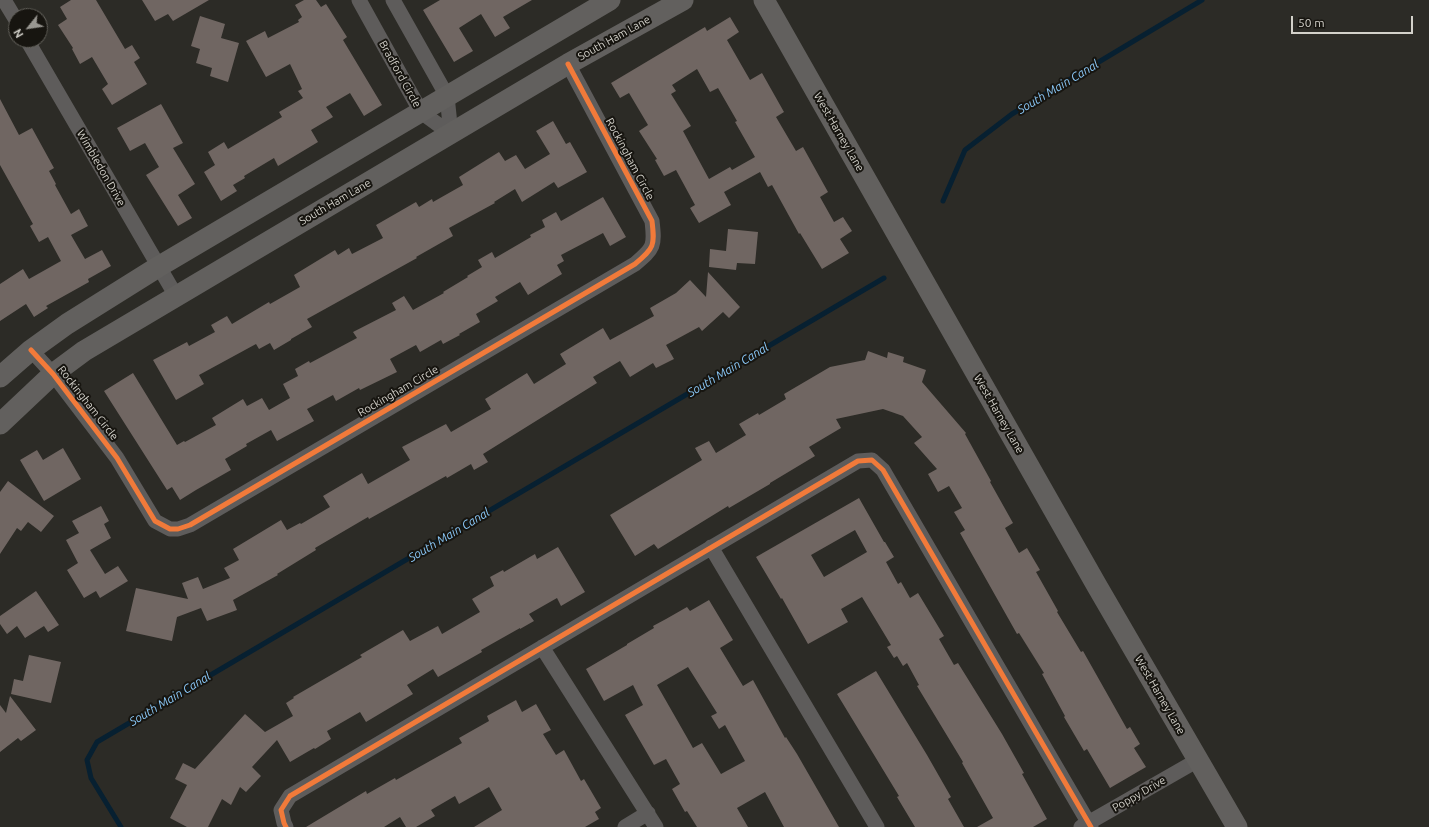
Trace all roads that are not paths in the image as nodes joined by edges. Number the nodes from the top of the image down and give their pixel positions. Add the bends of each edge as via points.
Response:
1 (359, 0) edge
2 (393, 0) edge
3 (610, 0) edge
4 (684, 0) edge
5 (764, 0) edge
6 (33, 48) edge
7 (568, 64) junction
8 (447, 96) junction
9 (421, 112) junction
10 (451, 134) junction
11 (158, 267) junction
12 (176, 296) junction
13 (32, 350) junction
14 (52, 374) junction
15 (0, 378) edge
16 (0, 424) edge
17 (711, 547) junction
18 (542, 647) junction
19 (1198, 760) junction
20 (648, 813) junction
21 (1087, 826) edge
22 (286, 827) edge
23 (625, 827) edge
24 (656, 827) edge
25 (877, 827) edge
26 (1237, 827) edge

1 - 9 street, Bradford Circle
2 - 8 street
3 - 8 main road
4 - 7 main road, South Ham Lane
5 - 19 main road, West Harney Lane
6 - 11 street, Wimbledon Drive
7 - 10 main road, South Ham Lane
7 - 14 street, Rockingham Circle via 652,221 654,238 649,251 635,264 190,525 178,529 170,529 155,521 117,458
8 - 9 main road
8 - 10 street
9 - 10 street, Bradford Circle
9 - 11 main road
10 - 12 main road, South Ham Lane
11 - 12 street, Wimbledon Drive
11 - 13 main road via 67,324
12 - 14 main road, South Ham Lane via 84,351
13 - 14 street, Rockingham Circle
13 - 15 main road
14 - 16 main road, South Ham Lane
17 - 18 street
17 - 21 street via 858,461 872,460 883,470
17 - 25 street
18 - 20 street
18 - 22 street via 290,796 281,810
19 - 21 street, Poppy Drive
19 - 26 main road, West Harney Lane
20 - 23 street
20 - 24 street

